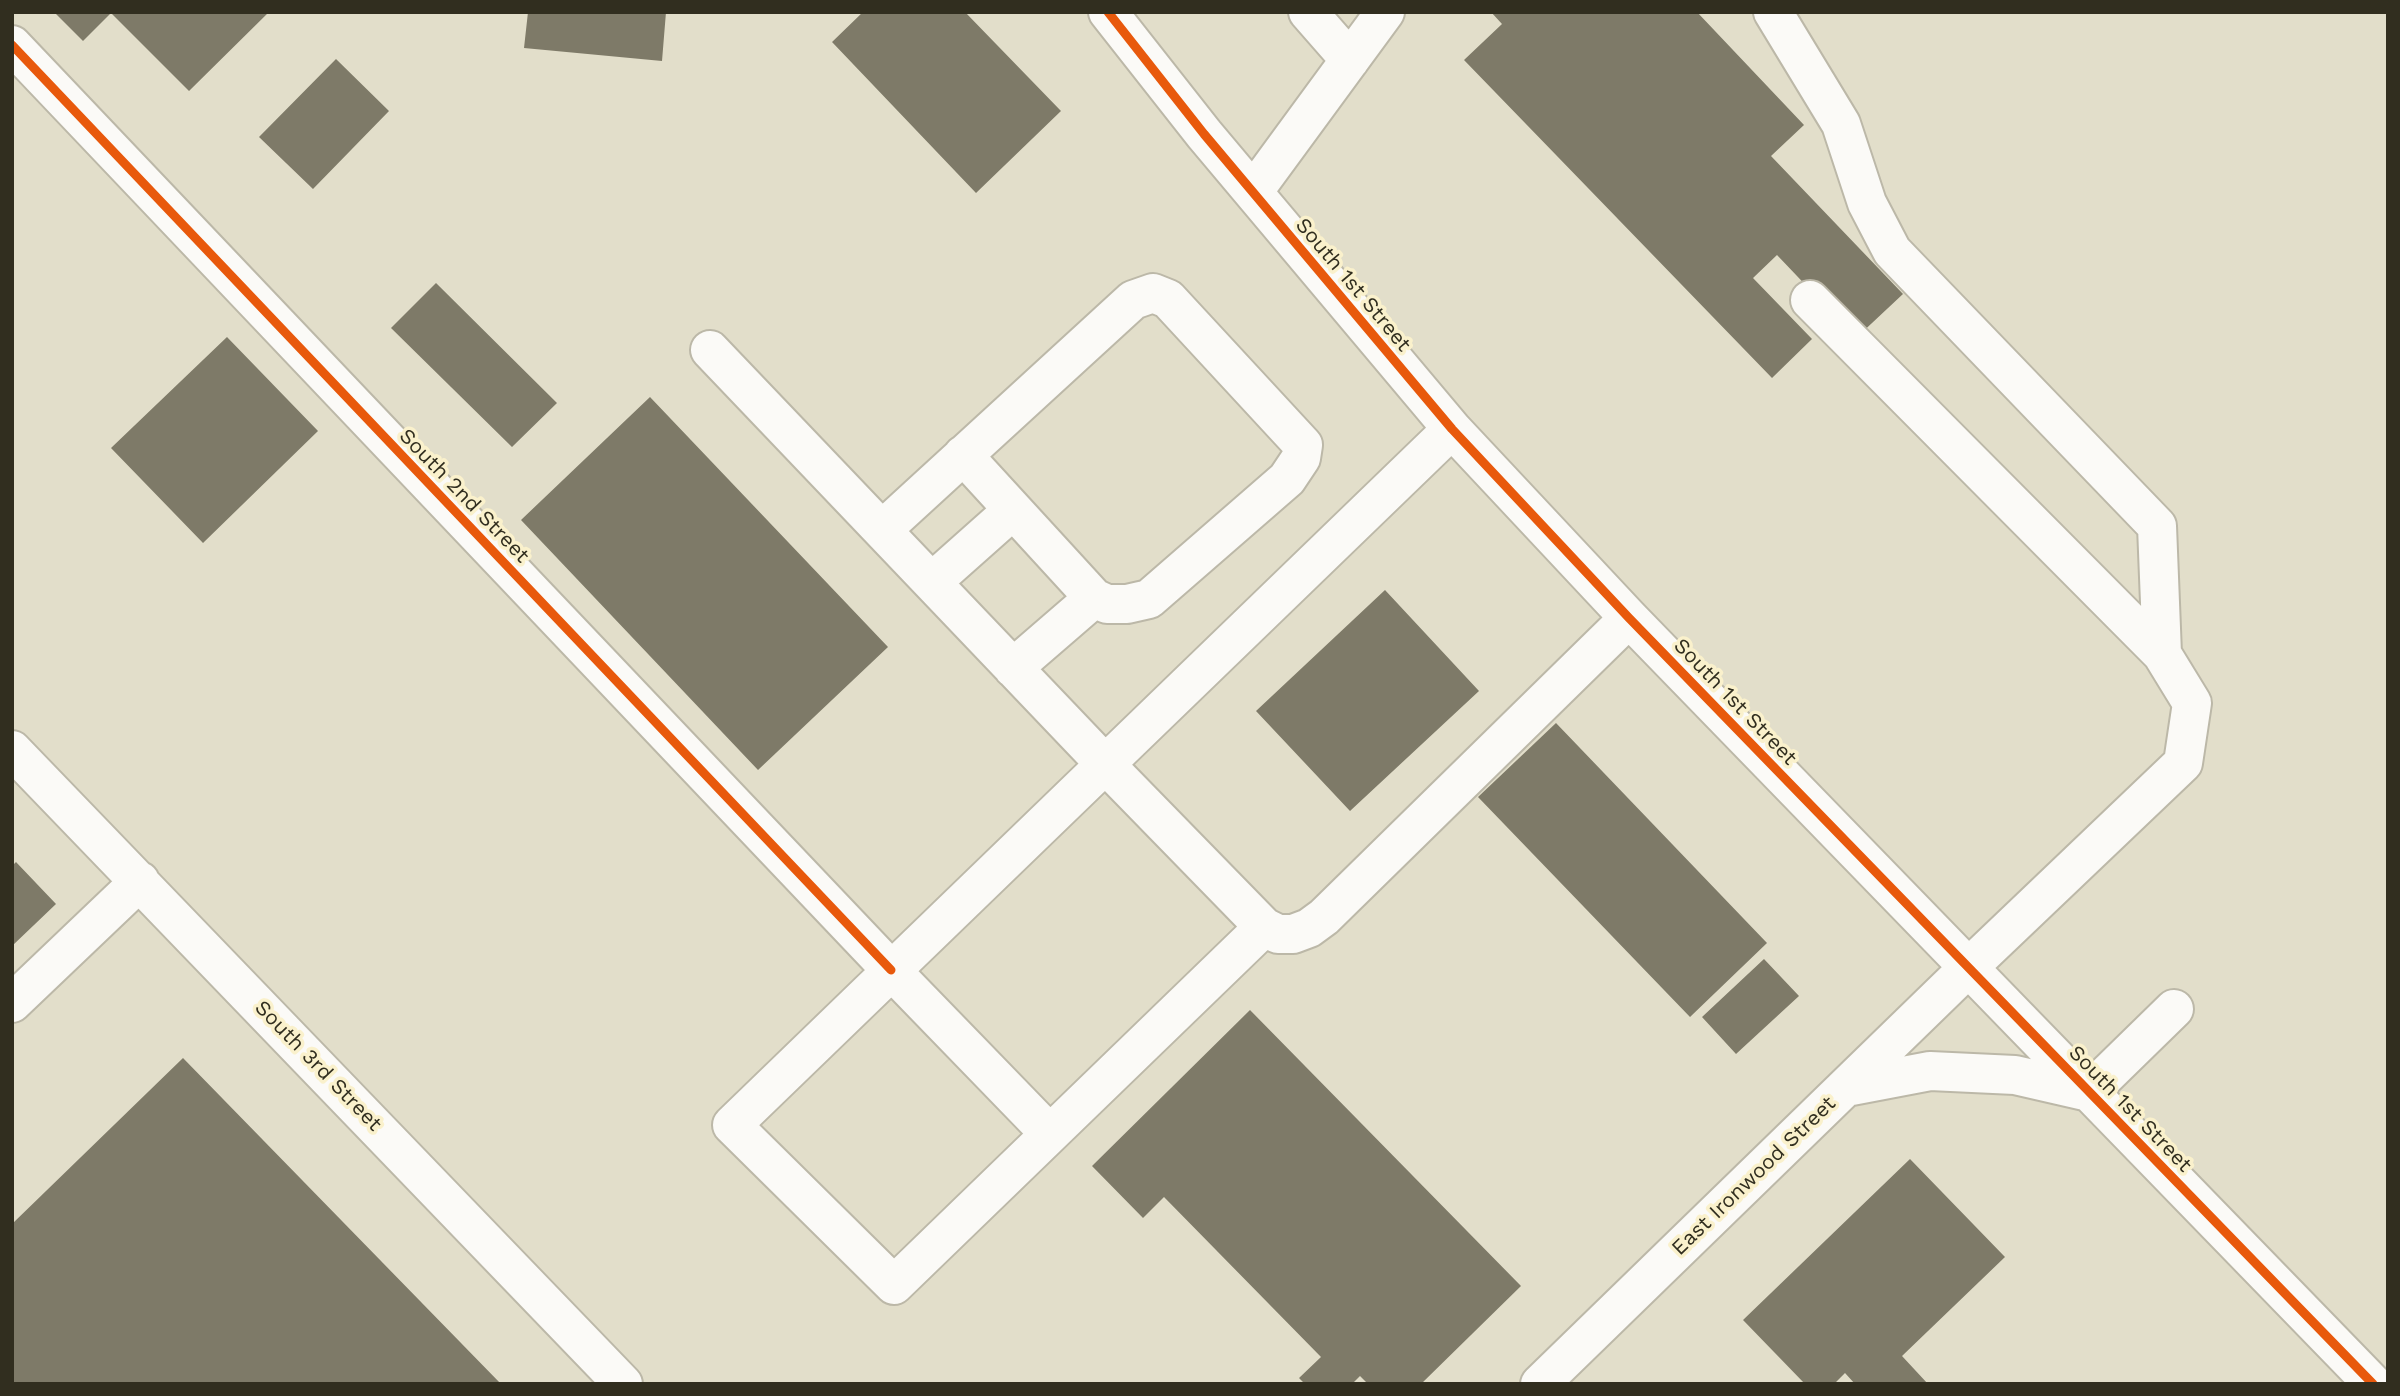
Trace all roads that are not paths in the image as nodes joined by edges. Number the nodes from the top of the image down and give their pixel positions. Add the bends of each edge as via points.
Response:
1 (1108, 12) edge
2 (1308, 12) edge
3 (1385, 12) edge
4 (1773, 12) edge
5 (12, 45) edge
6 (1350, 60) junction
7 (1253, 192) junction
8 (1810, 300) dead end
9 (710, 350) dead end
10 (1452, 429) junction
11 (963, 456) junction
12 (1013, 510) junction
13 (882, 530) junction
14 (932, 582) junction
15 (1094, 598) junction
16 (1629, 618) junction
17 (2162, 654) junction
18 (1013, 668) junction
19 (12, 750) edge
20 (1105, 764) junction
21 (140, 881) junction
22 (1264, 927) junction
23 (1968, 968) junction
24 (891, 970) junction
25 (12, 1003) edge
26 (2174, 1009) dead end
27 (1846, 1087) junction
28 (2089, 1092) junction
29 (1050, 1134) junction
30 (623, 1384) edge
31 (1540, 1384) edge
32 (2373, 1384) edge

1 - 7 street, South 1st Street
2 - 6 street
3 - 6 street
4 - 17 street via 1841,124 1867,202 1892,251 2157,526
5 - 24 street, South 2nd Street
6 - 7 street
7 - 10 street, South 1st Street
8 - 17 street, East Ironwood Street
9 - 13 street
10 - 16 street, South 1st Street
10 - 20 street
11 - 12 street
11 - 13 street
11 - 15 street via 1133,300 1153,293 1168,299 1303,444 1301,458 1287,479 1149,599 1107,604
12 - 14 street
12 - 15 street
13 - 14 street
14 - 18 street
15 - 18 street
16 - 22 street via 1324,917 1293,934 1278,934
16 - 23 street, South 1st Street
17 - 23 street, East Ironwood Street via 2192,703 2183,763
18 - 20 street
19 - 21 street, South 3rd Street
20 - 22 street
20 - 24 street
21 - 25 street
21 - 30 street, South 3rd Street
22 - 29 street
23 - 27 street, East Ironwood Street
23 - 28 street, South 1st Street
24 - 29 street, South 2nd Street
24 - 29 street via 732,1125 894,1285
26 - 28 street
27 - 28 street via 1930,1071 2015,1075
27 - 31 street, East Ironwood Street
28 - 32 street, South 1st Street

